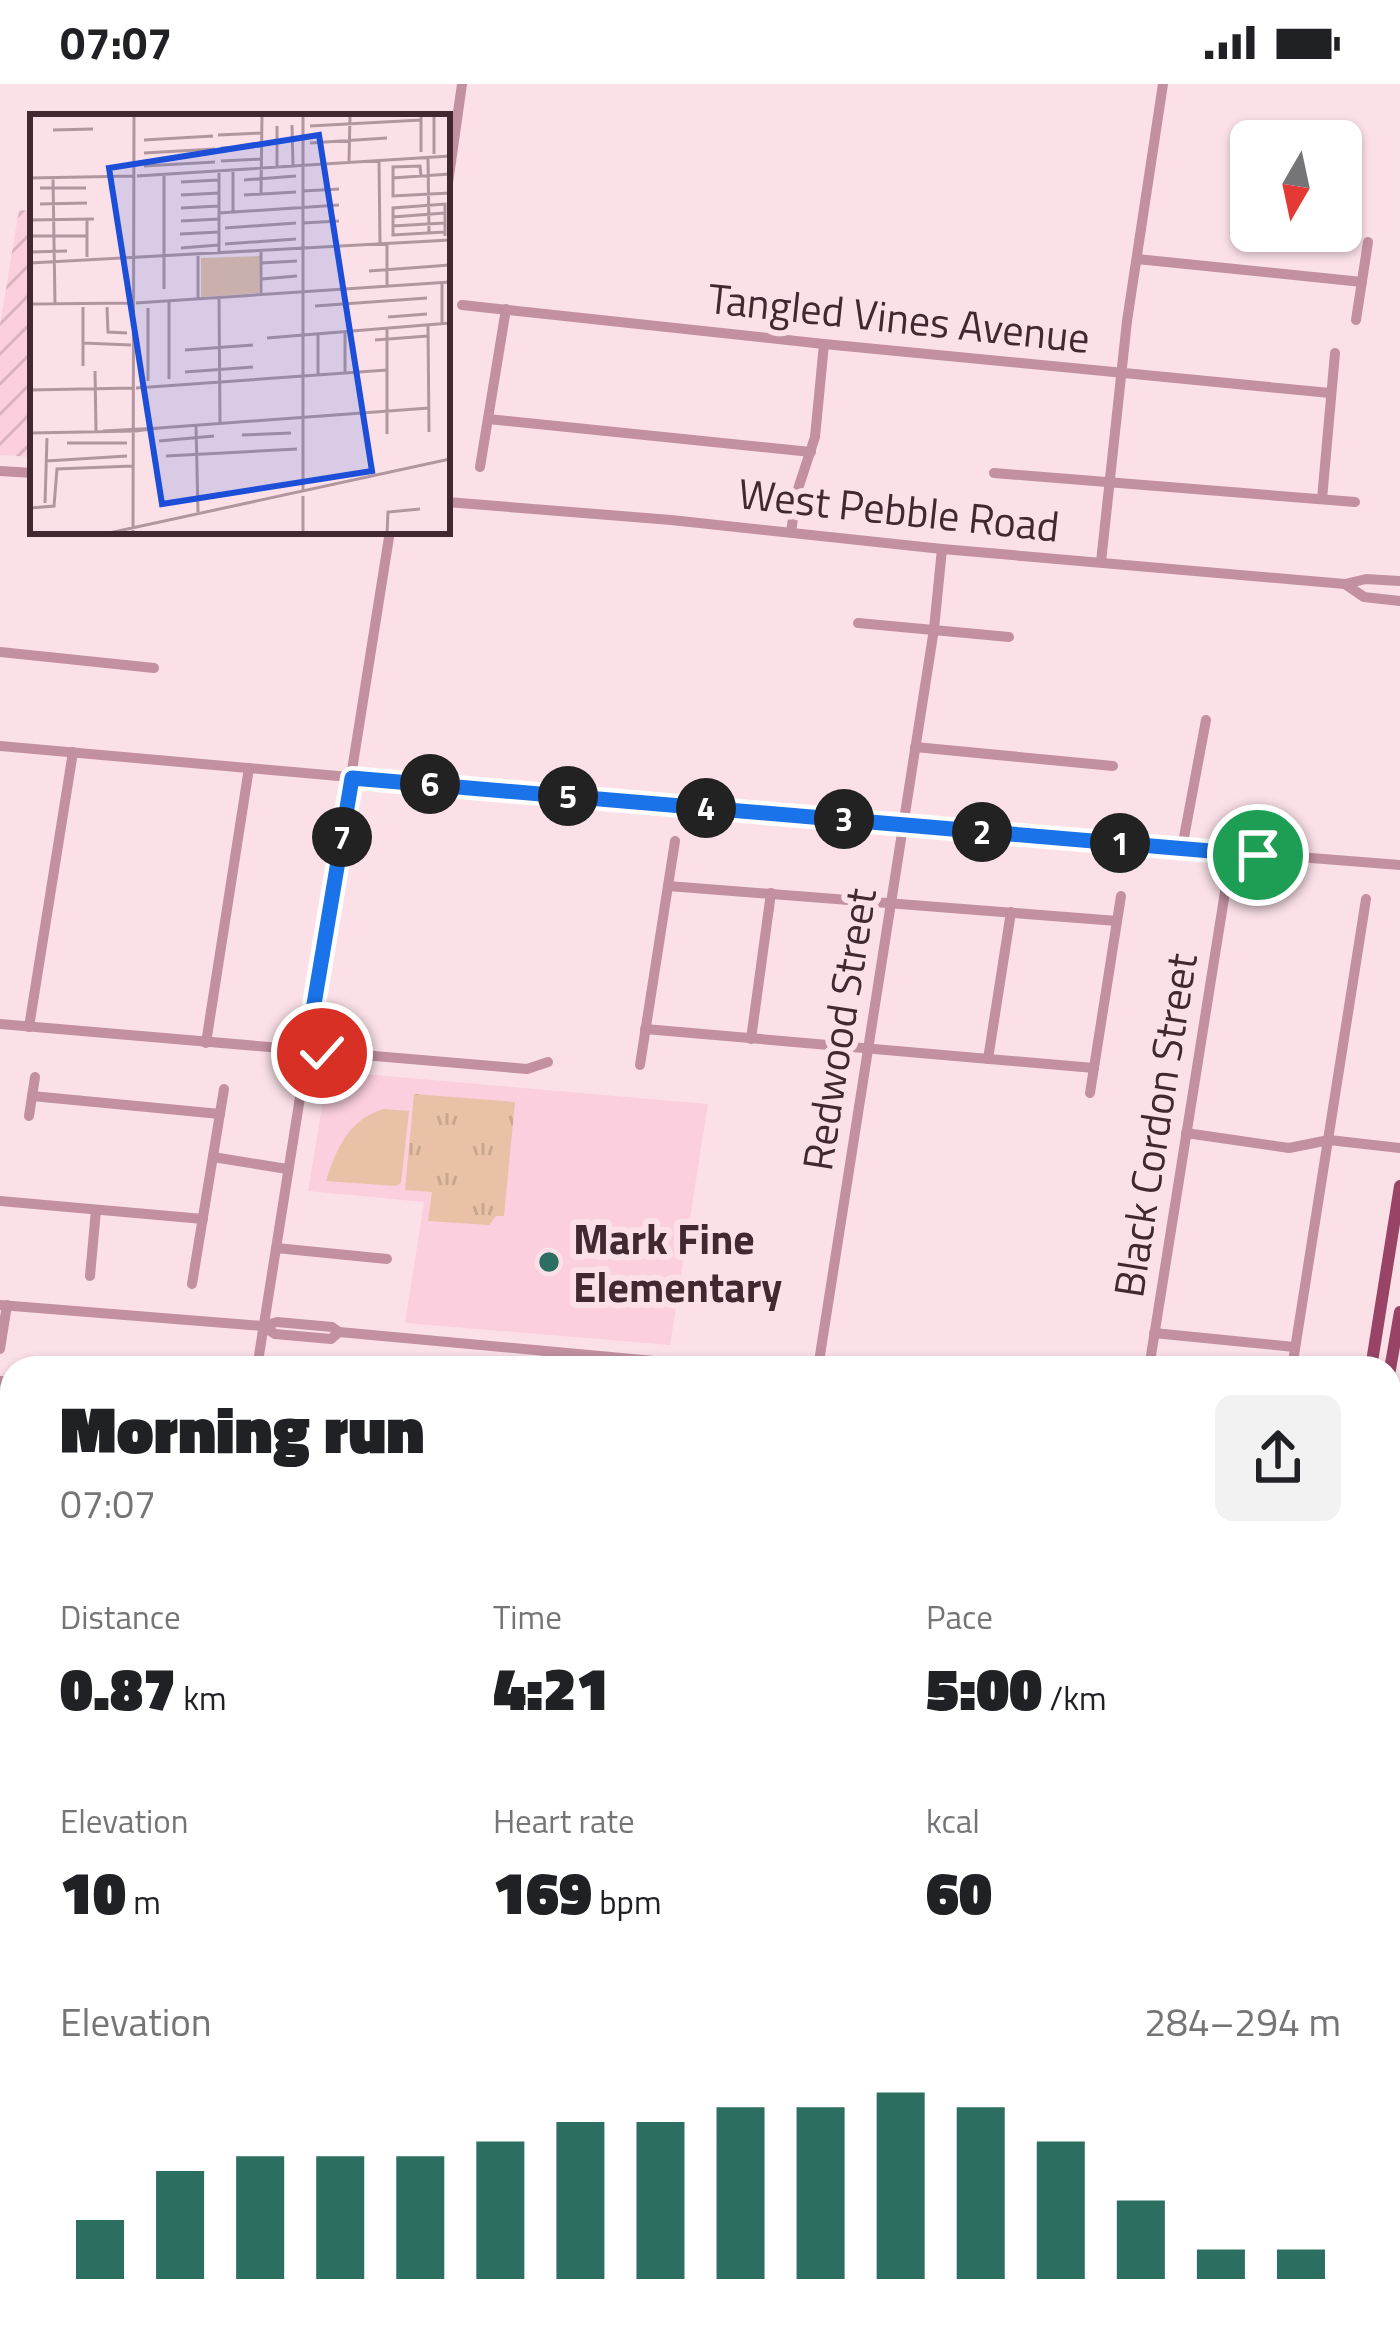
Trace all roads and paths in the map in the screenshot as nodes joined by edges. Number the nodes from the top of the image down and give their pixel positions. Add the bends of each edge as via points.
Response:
1 (462, 84) edge
2 (1162, 84) edge
3 (450, 169) edge
4 (1368, 242) dead end
5 (1137, 259) junction
6 (1362, 282) junction
7 (462, 305) dead end
8 (506, 309) junction
9 (1356, 320) dead end
10 (824, 344) junction
11 (1335, 353) dead end
12 (1121, 372) junction
13 (1330, 393) junction
14 (488, 418) junction
15 (811, 452) junction
16 (480, 467) dead end
17 (0, 471) edge
18 (30, 473) edge
19 (994, 473) dead end
20 (1108, 481) junction
21 (1322, 499) junction
22 (450, 502) edge
23 (1354, 502) dead end
24 (791, 532) junction
25 (391, 534) edge
26 (942, 549) junction
27 (1101, 562) junction
28 (1400, 581) edge
29 (1345, 584) junction
30 (1400, 601) edge
31 (859, 623) dead end
32 (934, 629) junction
33 (1010, 637) dead end
34 (0, 652) edge
35 (154, 668) dead end
36 (1205, 720) dead end
37 (0, 746) edge
38 (915, 747) junction
39 (73, 752) junction
40 (1113, 766) dead end
41 (249, 768) junction
42 (352, 778) junction
43 (903, 826) junction
44 (675, 841) dead end
45 (1182, 848) junction
46 (1400, 866) edge
47 (668, 886) junction
48 (1225, 892) dead end
49 (771, 893) junction
50 (1121, 896) dead end
51 (1366, 899) dead end
52 (891, 902) junction
53 (1011, 912) junction
54 (1117, 922) junction
55 (0, 1024) edge
56 (29, 1027) junction
57 (645, 1029) junction
58 (751, 1040) junction
59 (206, 1042) junction
60 (868, 1048) junction
61 (306, 1052) junction
62 (988, 1058) junction
63 (548, 1061) dead end
64 (640, 1064) dead end
65 (1094, 1067) junction
66 (35, 1077) dead end
67 (224, 1089) dead end
68 (1090, 1093) dead end
69 (32, 1096) junction
70 (220, 1114) junction
71 (29, 1116) dead end
72 (1186, 1133) junction
73 (1329, 1140) junction
74 (1400, 1148) edge
75 (213, 1157) junction
76 (287, 1168) junction
77 (1400, 1186) edge
78 (0, 1201) edge
79 (96, 1210) junction
80 (203, 1219) junction
81 (276, 1248) junction
82 (387, 1259) dead end
83 (90, 1276) dead end
84 (192, 1284) dead end
85 (3, 1305) edge
86 (1400, 1312) edge
87 (263, 1326) junction
88 (1154, 1333) junction
89 (1294, 1347) junction
90 (0, 1348) edge
91 (540, 1349) junction
92 (258, 1356) edge
93 (539, 1356) edge
94 (610, 1356) edge
95 (820, 1356) edge
96 (1151, 1356) edge
97 (1293, 1356) edge
98 (1378, 1356) edge
99 (1392, 1356) edge

1 - 3 street
2 - 5 street
4 - 6 street
5 - 6 street
5 - 12 street
6 - 9 street
7 - 8 street, Tangled Vines Avenue
8 - 10 street, Tangled Vines Avenue
8 - 14 street
10 - 12 street, Tangled Vines Avenue
10 - 15 street
11 - 13 street
12 - 13 street, Tangled Vines Avenue
12 - 20 street
13 - 21 street
14 - 15 street
14 - 16 street
15 - 24 street
17 - 18 street
19 - 20 street
20 - 21 street
20 - 27 street
21 - 23 street
22 - 24 street, West Pebble Road
24 - 26 street, West Pebble Road
25 - 42 street
26 - 27 street, West Pebble Road
26 - 32 street, Redwood Street
27 - 29 street, West Pebble Road
28 - 29 street, West Pebble Road
29 - 30 street, West Pebble Road via 1364,597
31 - 32 street
32 - 33 street
32 - 38 street, Redwood Street
34 - 35 street
36 - 45 street
37 - 39 street
38 - 40 street
38 - 43 street, Redwood Street
39 - 41 street
39 - 56 street
41 - 42 street
41 - 59 street
42 - 43 street
42 - 61 street
43 - 45 street
43 - 52 street, Redwood Street
44 - 47 street
45 - 46 street
47 - 49 street
47 - 57 street
48 - 72 street, Black Cordon Street
49 - 52 street
49 - 58 street
50 - 54 street
51 - 73 street
52 - 53 street
52 - 60 street, Redwood Street
53 - 54 street
53 - 62 street
54 - 65 street
55 - 56 street
56 - 59 street
57 - 58 street
57 - 64 street
58 - 60 street
59 - 61 street
60 - 62 street
60 - 95 street, Redwood Street
61 - 63 street via 527,1069
61 - 76 street
62 - 65 street
65 - 68 street
66 - 69 street
67 - 70 street
69 - 70 street
69 - 71 street
70 - 75 street
72 - 73 street via 1288,1148
72 - 88 street, Black Cordon Street
73 - 74 street
73 - 89 street
75 - 76 street
75 - 80 street
76 - 81 street
77 - 98 main road
78 - 79 street
79 - 80 street
79 - 83 street
80 - 84 street
81 - 82 street
81 - 87 street
85 - 87 street
85 - 90 street
86 - 99 main road
87 - 91 street via 331,1339 339,1332
87 - 92 street
88 - 89 street
88 - 96 street, Black Cordon Street
89 - 97 street
91 - 93 street
91 - 94 street

